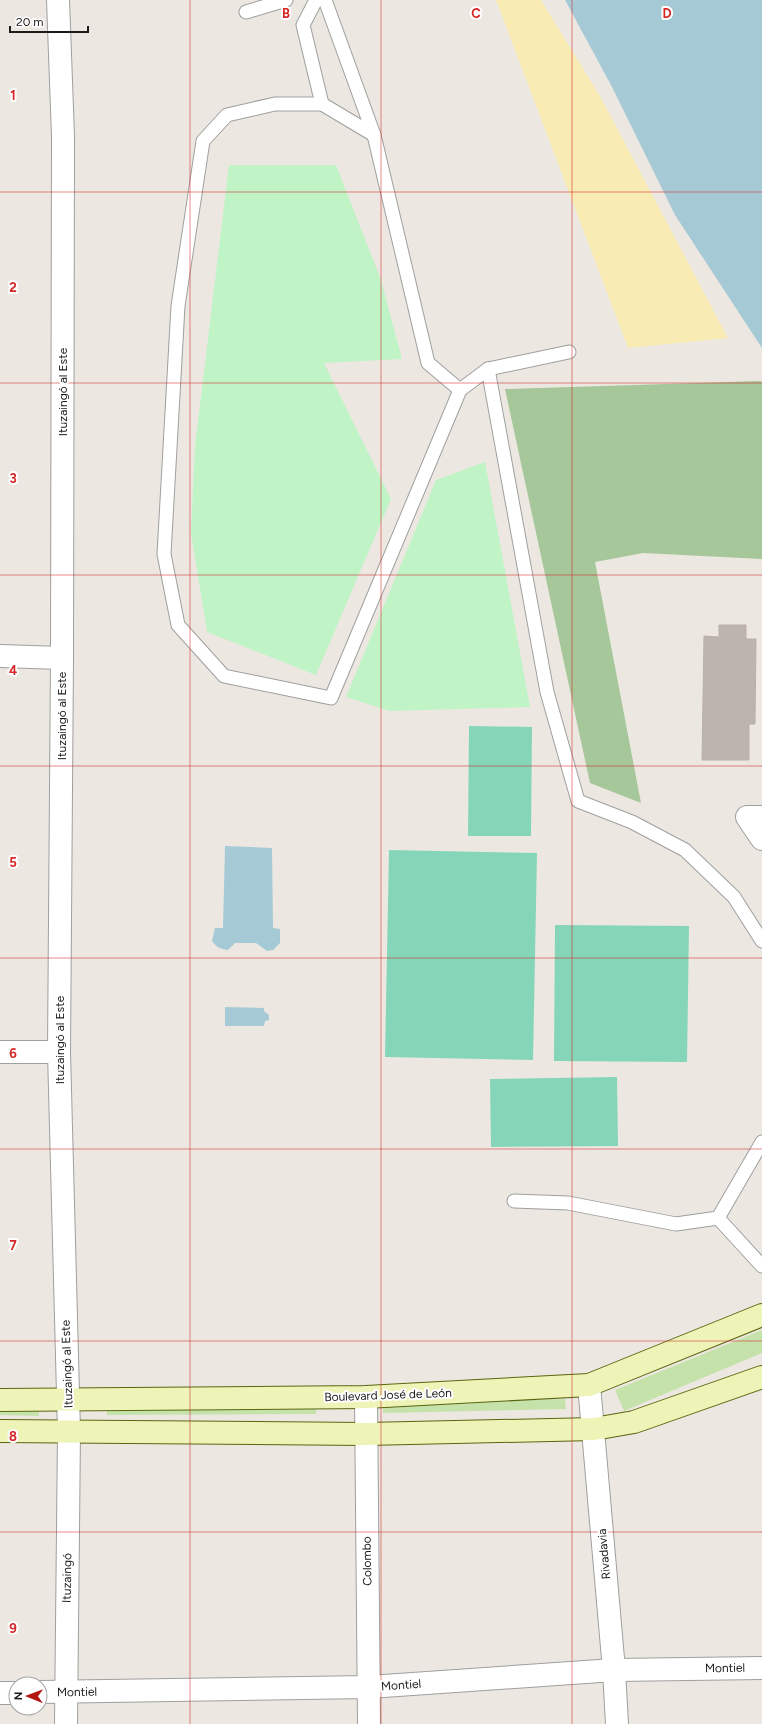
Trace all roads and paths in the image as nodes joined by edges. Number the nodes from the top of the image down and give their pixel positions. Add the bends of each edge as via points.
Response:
1 (58, 0) edge
2 (286, 0) edge
3 (316, 0) edge
4 (325, 0) edge
5 (246, 12) dead end
6 (322, 104) junction
7 (374, 135) junction
8 (569, 352) dead end
9 (488, 369) junction
10 (460, 390) junction
11 (0, 656) edge
12 (62, 658) junction
13 (762, 817) edge
14 (762, 839) edge
15 (762, 941) edge
16 (0, 1052) edge
17 (59, 1052) junction
18 (762, 1142) edge
19 (514, 1201) dead end
20 (718, 1218) junction
21 (762, 1266) edge
22 (762, 1315) edge
23 (762, 1377) edge
24 (589, 1385) junction
25 (366, 1397) junction
26 (0, 1400) edge
27 (68, 1401) junction
28 (594, 1429) junction
29 (0, 1431) edge
30 (69, 1432) junction
31 (366, 1434) junction
32 (762, 1668) edge
33 (614, 1670) junction
34 (368, 1687) junction
35 (48, 1692) edge
36 (66, 1692) junction
37 (66, 1724) edge
38 (369, 1724) edge
39 (617, 1724) edge

1 - 12 street, Ituzaingó al Este via 63,136
2 - 5 lane
3 - 6 lane via 303,25
4 - 7 lane
6 - 7 lane
6 - 10 lane via 275,104 227,115 203,141 197,172 178,306 164,554 178,625 224,676 331,698
7 - 10 lane via 428,363
8 - 9 lane
9 - 10 lane
9 - 15 lane via 547,692 578,801 632,822 685,850 734,898
11 - 12 street
12 - 17 street, Ituzaingó al Este
13 - 14 street via 747,817
16 - 17 street
17 - 27 street, Ituzaingó al Este
18 - 20 lane
19 - 20 lane via 568,1203 676,1224
20 - 21 lane
22 - 24 main road, Boulevard José de León
23 - 28 main road via 634,1422
24 - 25 main road, Boulevard José de León
24 - 28 street, Rivadavia
25 - 27 main road, Boulevard José de León
25 - 31 street, Colombo
26 - 27 main road, Boulevard José de León
27 - 30 street, Ituzaingó al Este
28 - 31 main road
28 - 33 street, Rivadavia
29 - 30 main road
30 - 31 main road
30 - 36 street, Ituzaingó
31 - 34 street, Colombo
32 - 33 street, Montiel
33 - 34 street, Montiel
33 - 39 street, Rivadavia
34 - 36 street, Montiel
34 - 38 street, Colombo
35 - 36 street, Montiel
36 - 37 street, Ituzaingó

